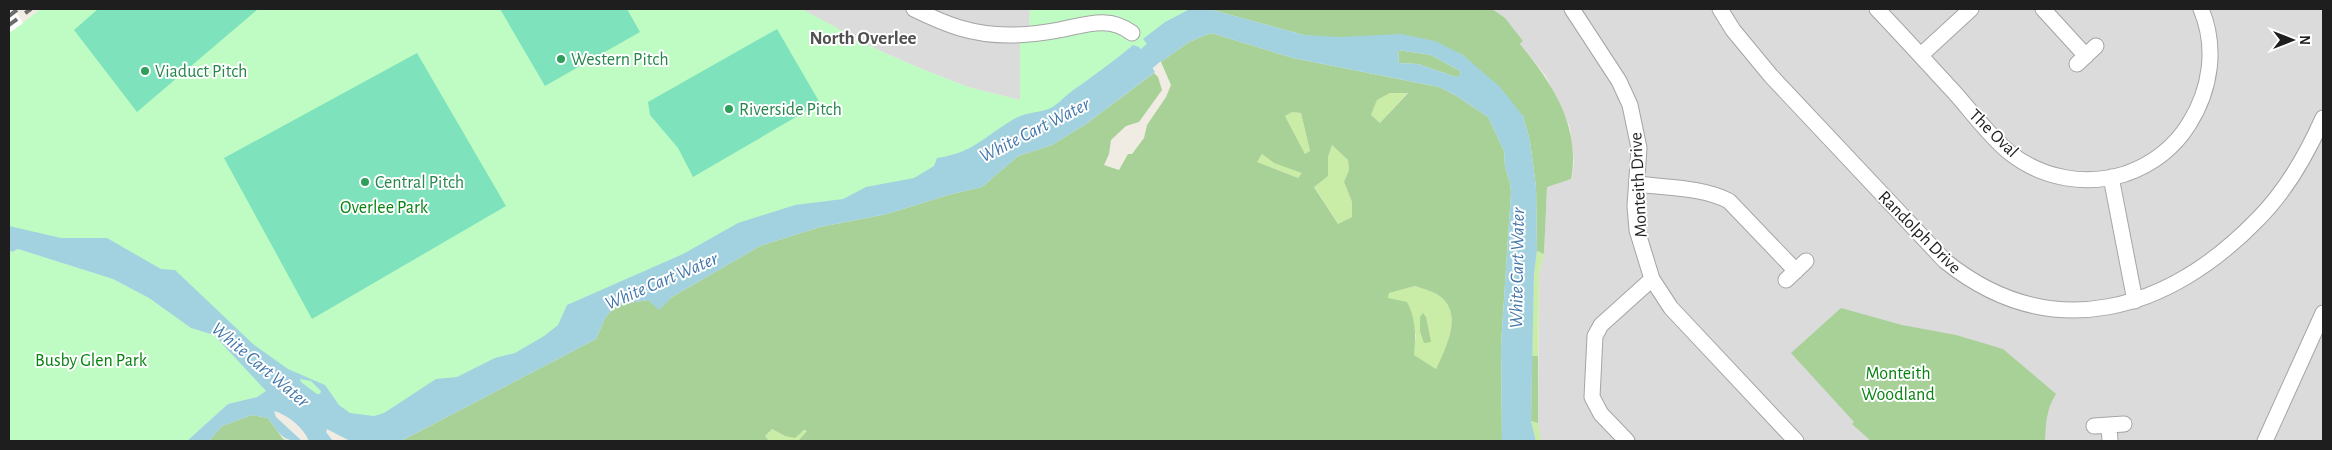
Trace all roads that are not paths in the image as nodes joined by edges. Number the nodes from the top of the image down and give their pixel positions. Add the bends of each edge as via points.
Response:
1 (914, 9) edge
2 (1572, 9) edge
3 (1720, 9) edge
4 (1877, 9) edge
5 (1971, 9) edge
6 (2043, 9) edge
7 (2201, 9) edge
8 (1132, 33) dead end
9 (1921, 55) junction
10 (2086, 56) dead end
11 (2323, 118) edge
12 (2111, 177) junction
13 (1638, 184) junction
14 (1796, 270) dead end
15 (1652, 279) junction
16 (2135, 301) junction
17 (2323, 313) edge
18 (2109, 425) dead end
19 (1627, 441) edge
20 (1796, 441) edge
21 (2110, 441) edge
22 (2266, 441) edge

1 - 8 street via 957,29 1030,40 1102,22 1122,25
2 - 13 street, Monteith Drive via 1626,95 1638,141
3 - 16 street, Randolph Drive via 1771,76 1933,250 1962,275 2007,297 2055,309 2107,308
4 - 9 street, The Oval
5 - 9 street
6 - 10 street
7 - 12 street, The Oval via 2211,50 2206,86 2196,112 2167,151 2133,171
9 - 12 street, The Oval via 2011,154 2055,176 2078,180
11 - 16 street, Randolph Drive via 2291,178 2258,220 2226,249 2193,272
12 - 16 street
13 - 14 street via 1695,190 1729,201
13 - 15 street, Monteith Drive via 1635,206 1637,230
15 - 19 street via 1601,325 1595,336 1592,397 1601,414
15 - 20 street, Monteith Drive via 1670,308
17 - 22 street
18 - 21 street

